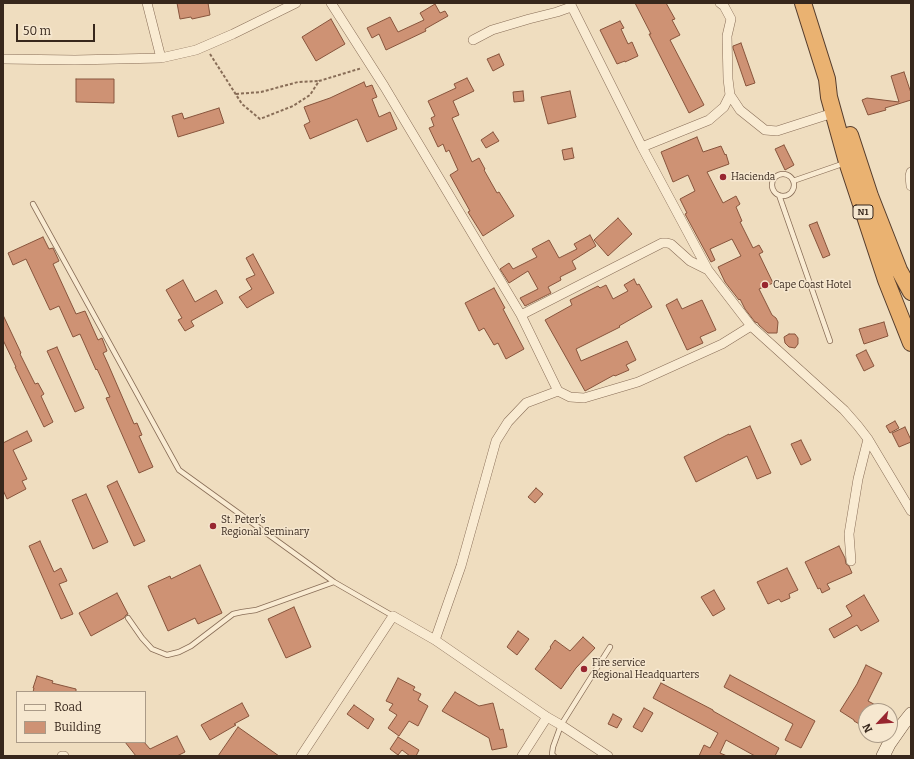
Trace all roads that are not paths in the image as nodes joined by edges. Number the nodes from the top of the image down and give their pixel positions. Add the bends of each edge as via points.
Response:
1 (147, 3) edge
2 (296, 3) edge
3 (331, 3) edge
4 (720, 3) edge
5 (802, 3) edge
6 (571, 5) edge
7 (473, 40) dead end
8 (161, 58) junction
9 (3, 59) edge
10 (827, 79) junction
11 (730, 95) junction
12 (833, 113) junction
13 (642, 147) junction
14 (847, 162) junction
15 (911, 172) edge
16 (793, 181) junction
17 (911, 186) edge
18 (779, 195) junction
19 (33, 204) dead end
20 (708, 270) junction
21 (911, 292) edge
22 (521, 315) junction
23 (751, 326) junction
24 (830, 341) dead end
25 (911, 342) edge
26 (558, 391) junction
27 (868, 439) junction
28 (911, 511) edge
29 (851, 561) dead end
30 (334, 582) junction
31 (393, 616) junction
32 (128, 618) dead end
33 (435, 640) junction
34 (610, 647) dead end
35 (911, 714) edge
36 (547, 717) junction
37 (561, 725) junction
38 (551, 755) edge
39 (301, 756) edge
40 (522, 756) edge
41 (608, 756) edge
42 (883, 756) edge

1 - 8 street
2 - 8 street via 196,50
3 - 22 street
4 - 11 street via 731,19 727,36
5 - 10 highway, N1
6 - 7 street via 557,12 492,30
6 - 13 street
8 - 9 street
10 - 12 highway, N1
10 - 21 highway, N1 via 837,95 870,196 899,270
11 - 12 street via 740,110 765,130 777,131
11 - 13 street via 724,107 709,120
12 - 14 highway, N1
13 - 20 street
14 - 16 lane
14 - 25 highway, N1 via 886,280
15 - 17 street
16 - 18 lane via 790,193
16 - 18 lane via 783,174 775,178 772,185 775,193
18 - 24 lane
19 - 30 lane via 179,470
20 - 22 street via 690,261 671,244 662,243
20 - 23 street
22 - 26 street
23 - 26 street via 722,344 638,382 584,398 570,397
23 - 27 street via 844,410
26 - 33 street via 526,403 508,422 496,441 461,566
27 - 28 street
27 - 29 street via 849,534
30 - 31 lane
30 - 32 lane via 256,610 233,614 191,646 167,655 152,649
31 - 33 street
31 - 39 street
33 - 36 street
34 - 37 lane
35 - 42 main road
36 - 37 street
36 - 40 street
37 - 38 lane
37 - 41 street

